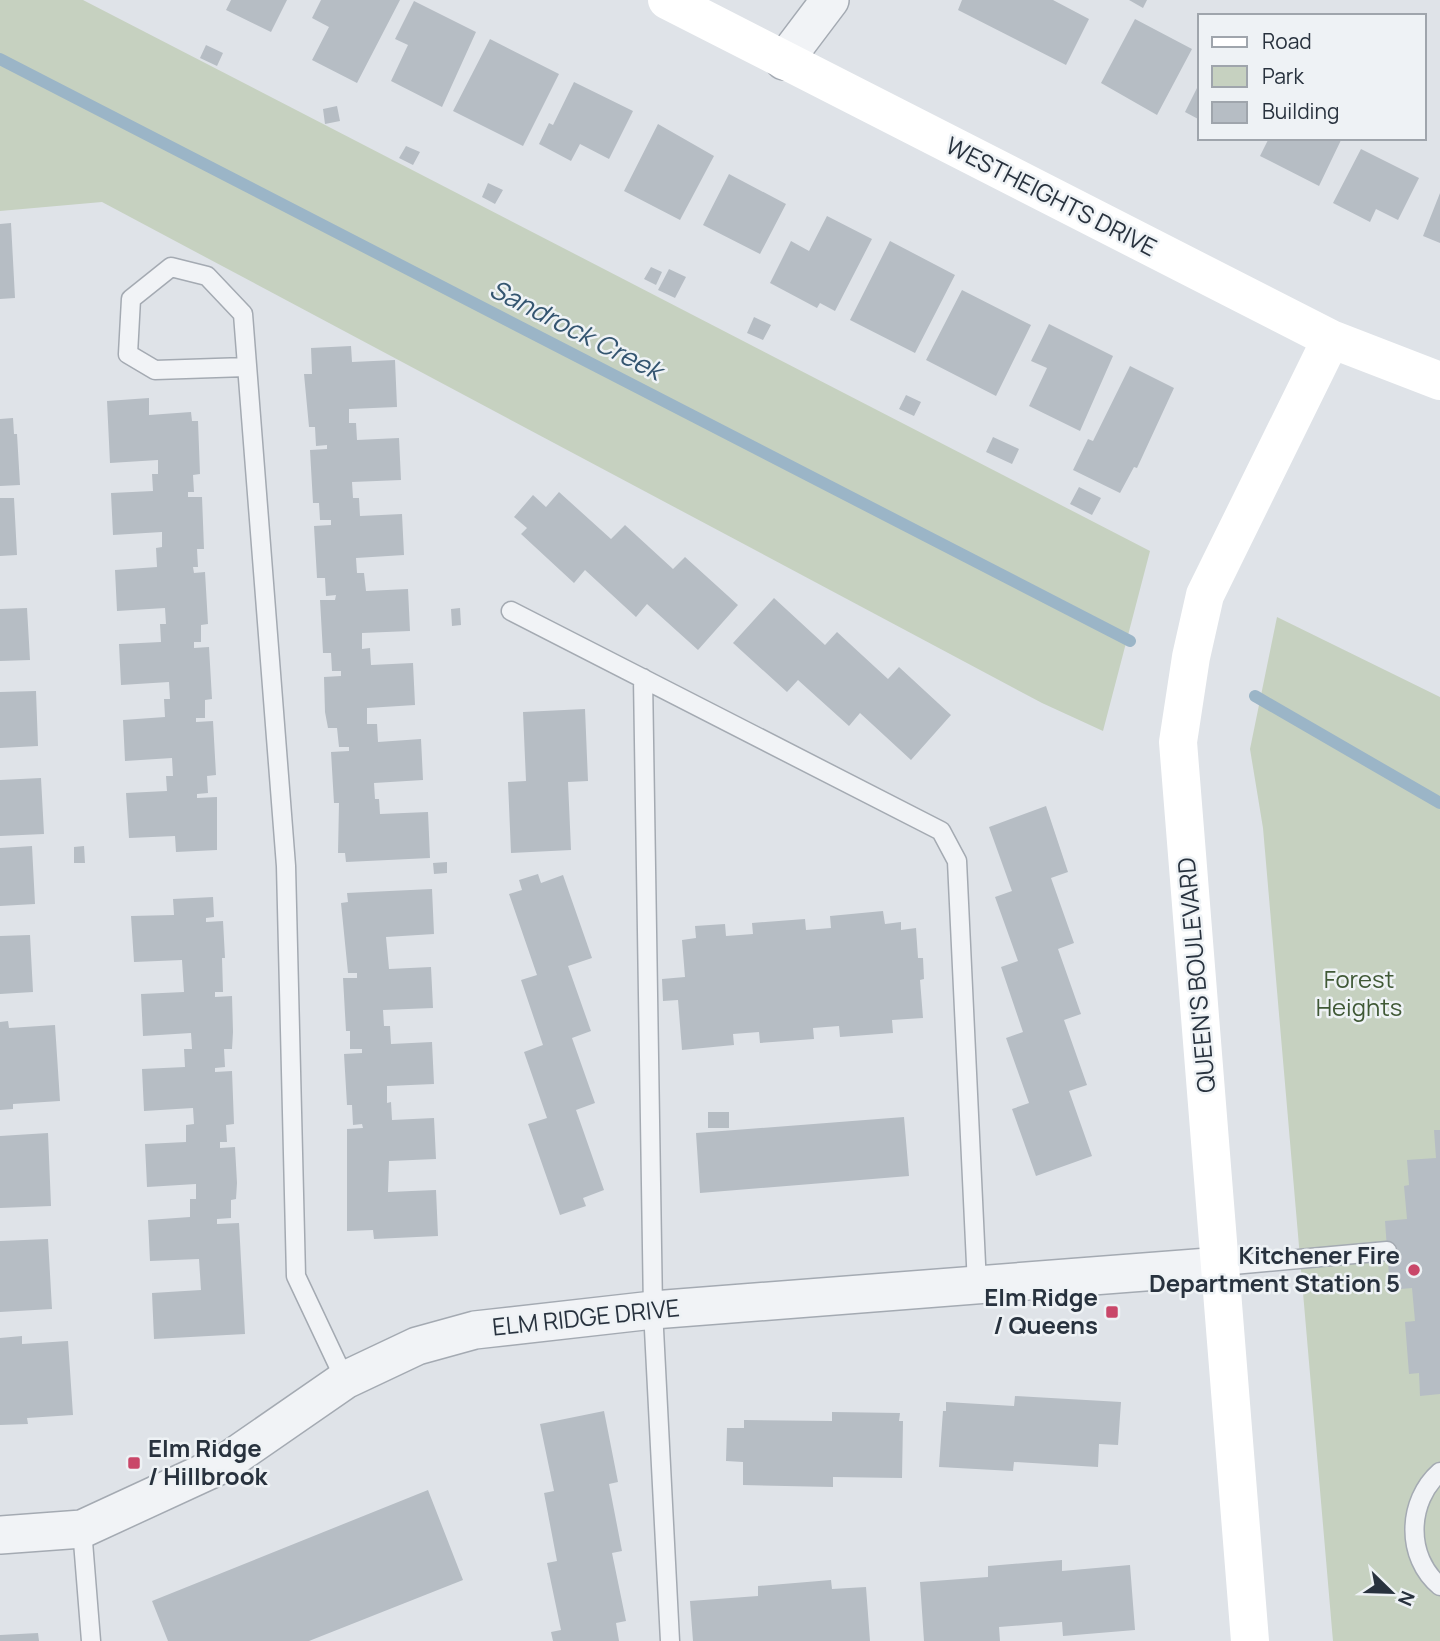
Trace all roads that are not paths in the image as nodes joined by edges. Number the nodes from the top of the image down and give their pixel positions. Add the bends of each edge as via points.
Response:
1 (667, 0) edge
2 (830, 0) edge
3 (784, 61) junction
4 (1331, 339) junction
5 (246, 367) junction
6 (1440, 381) edge
7 (512, 611) dead end
8 (643, 678) junction
9 (1387, 1251) dead end
10 (1222, 1266) junction
11 (978, 1285) junction
12 (653, 1310) junction
13 (345, 1380) junction
14 (1440, 1472) edge
15 (82, 1530) junction
16 (0, 1535) edge
17 (1440, 1586) edge
18 (91, 1641) edge
19 (670, 1641) edge
20 (1250, 1641) edge

1 - 3 street, WESTHEIGHTS DRIVE
2 - 3 street
3 - 4 street, WESTHEIGHTS DRIVE
4 - 6 street, WESTHEIGHTS DRIVE
4 - 10 street, QUEEN'S BOULEVARD via 1205,595 1178,742
5 - 5 lane via 243,314 207,276 171,267 131,299 128,354 146,365 155,370
5 - 13 lane via 286,866 296,1276
7 - 8 lane
8 - 11 lane via 941,831 957,860
8 - 12 lane
9 - 10 lane
10 - 11 street, ELM RIDGE DRIVE
10 - 20 street, QUEEN'S BOULEVARD
11 - 12 street, ELM RIDGE DRIVE
12 - 13 street, ELM RIDGE DRIVE via 475,1330 417,1346
12 - 19 lane
13 - 15 street, ELM RIDGE DRIVE via 225,1463
14 - 17 lane via 1417,1504 1413,1534 1420,1559
15 - 16 street, ELM RIDGE DRIVE
15 - 18 lane

